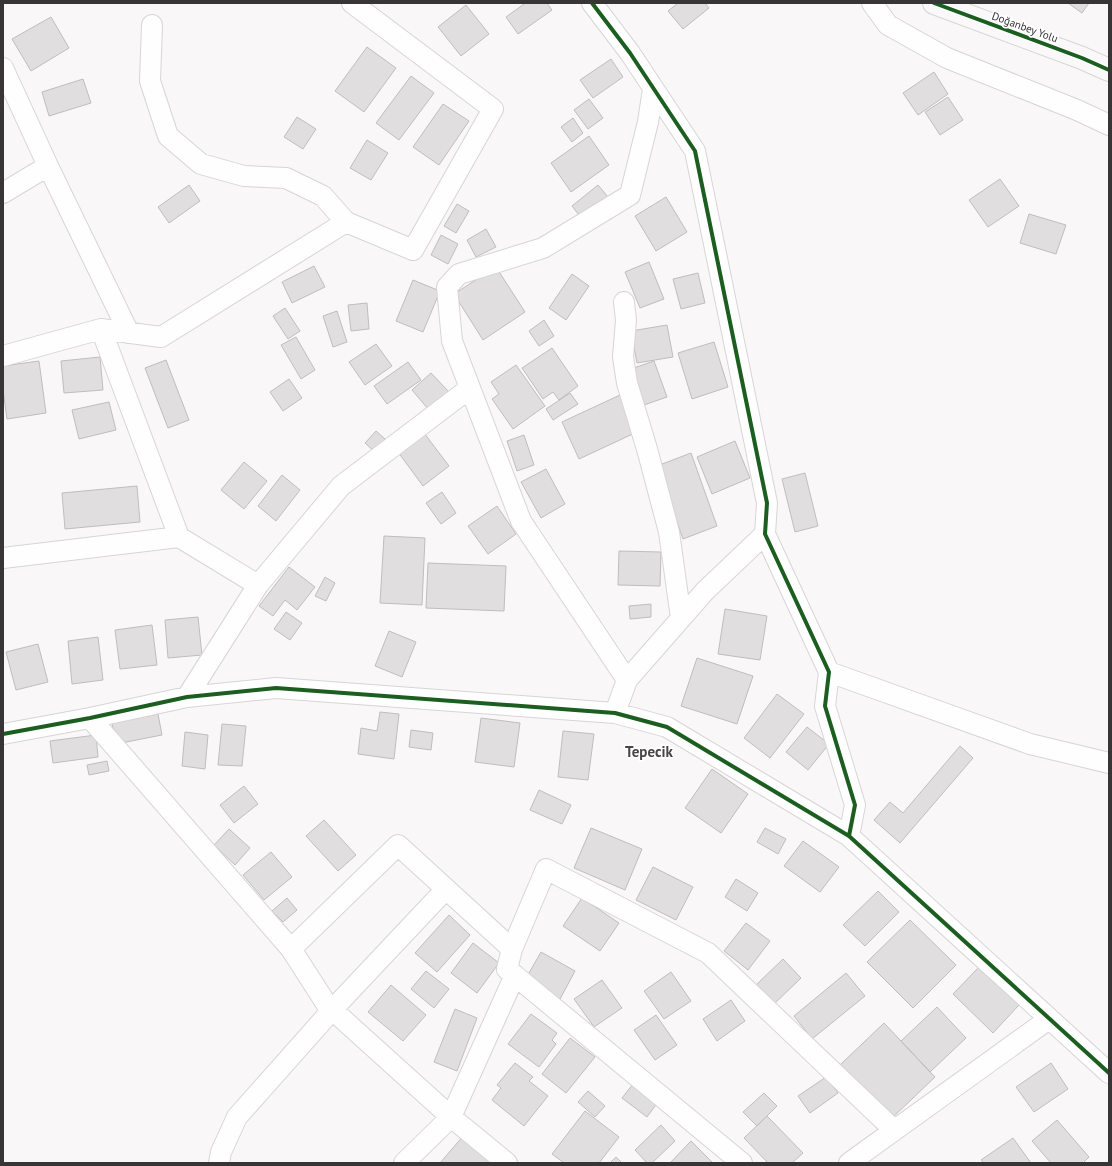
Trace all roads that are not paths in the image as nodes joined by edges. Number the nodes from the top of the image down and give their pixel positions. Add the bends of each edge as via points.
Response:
1 (352, 3) edge
2 (592, 3) edge
3 (872, 3) edge
4 (934, 3) edge
5 (152, 25) dead end
6 (3, 68) edge
7 (1109, 70) edge
8 (653, 89) junction
9 (1109, 125) edge
10 (48, 166) junction
11 (3, 193) edge
12 (346, 222) junction
13 (624, 302) dead end
14 (101, 329) junction
15 (129, 333) junction
16 (3, 356) edge
17 (470, 388) junction
18 (764, 534) junction
19 (179, 538) junction
20 (3, 558) edge
21 (258, 585) junction
22 (681, 618) junction
23 (829, 672) junction
24 (627, 680) junction
25 (187, 697) junction
26 (615, 713) junction
27 (90, 718) junction
28 (3, 734) edge
29 (1109, 763) edge
30 (849, 836) junction
31 (446, 890) junction
32 (291, 949) junction
33 (512, 949) junction
34 (515, 975) junction
35 (332, 1010) junction
36 (1049, 1019) junction
37 (1109, 1073) edge
38 (451, 1117) junction
39 (894, 1130) junction
40 (219, 1163) edge
41 (404, 1163) edge
42 (507, 1163) edge
43 (742, 1163) edge
44 (849, 1163) edge

1 - 12 street via 493,109 413,250
2 - 8 street via 630,53
3 - 9 street via 888,24 948,58
4 - 7 main road, Doğanbey Yolu
5 - 12 street via 150,81 168,136 201,164 244,176 286,178 323,196
6 - 10 street
8 - 17 street via 648,122 630,195 543,248 459,274 447,287 452,341
8 - 18 street via 695,151 767,503
10 - 11 street
10 - 15 street
12 - 15 street via 161,337
13 - 22 street via 626,320 623,357 627,383 669,532
14 - 15 street
14 - 16 street
14 - 19 street
17 - 21 street via 341,486
17 - 24 street via 521,522
18 - 22 street
18 - 23 street
19 - 20 street
19 - 21 street
21 - 25 street
22 - 24 street
23 - 29 street via 1030,744
23 - 30 street via 825,706 855,805
24 - 26 street
25 - 26 street via 276,688
25 - 27 street
26 - 30 street via 667,727
27 - 28 street
27 - 32 street
30 - 36 street
31 - 32 street via 398,845
31 - 33 street
31 - 35 street
32 - 35 street
33 - 34 street via 507,969
33 - 39 street via 546,869 708,953
34 - 38 street
34 - 43 street
35 - 38 street
35 - 40 street via 237,1117 221,1152
36 - 37 street
36 - 39 street
38 - 41 street
38 - 42 street
39 - 44 street

